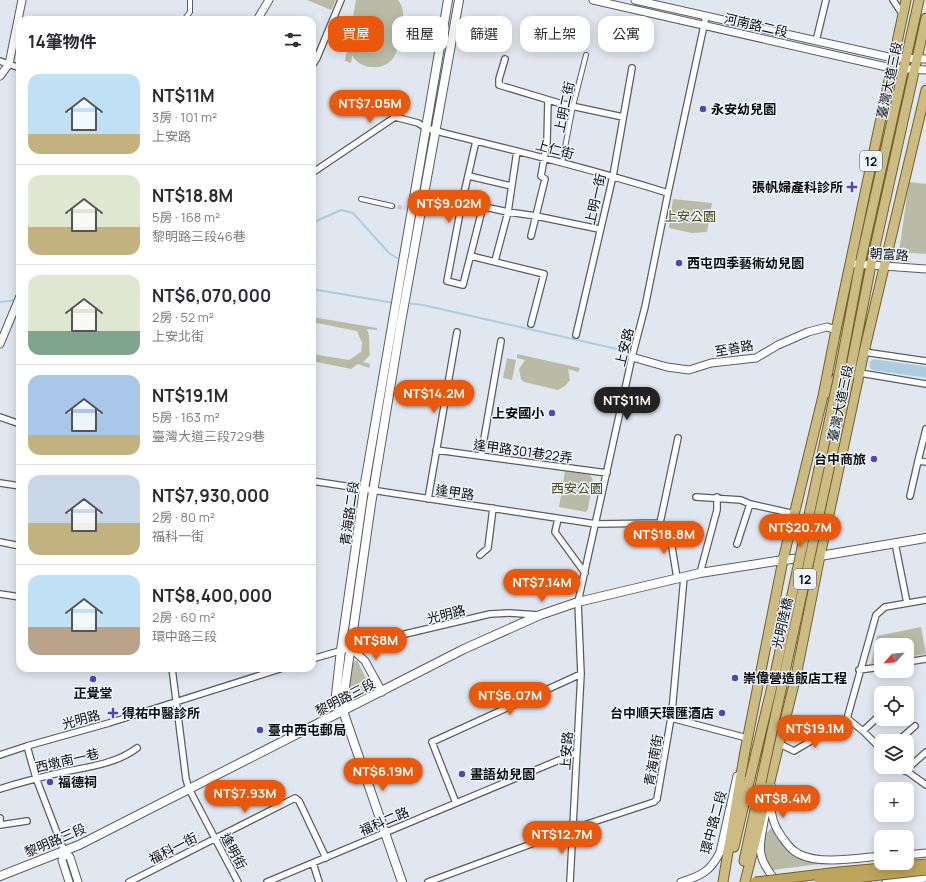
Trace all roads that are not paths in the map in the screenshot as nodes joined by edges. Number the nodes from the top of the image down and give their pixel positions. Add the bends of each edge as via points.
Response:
1 (22, 0) edge
2 (190, 0) edge
3 (270, 0) edge
4 (341, 0) edge
5 (448, 0) edge
6 (459, 0) edge
7 (593, 0) edge
8 (635, 0) edge
9 (826, 0) edge
10 (893, 0) edge
11 (906, 0) edge
12 (919, 0) edge
13 (19, 16) edge
14 (187, 16) edge
15 (260, 16) edge
16 (706, 16) junction
17 (903, 16) junction
18 (926, 18) edge
19 (704, 26) junction
20 (16, 30) edge
21 (816, 41) junction
22 (586, 55) dead end
23 (893, 58) junction
24 (907, 58) junction
25 (505, 59) dead end
26 (922, 59) edge
27 (316, 60) edge
28 (0, 61) edge
29 (9, 64) junction
30 (16, 67) edge
31 (632, 68) dead end
32 (891, 68) junction
33 (905, 69) junction
34 (915, 69) junction
35 (926, 70) edge
36 (0, 76) edge
37 (926, 90) edge
38 (548, 100) junction
39 (574, 106) junction
40 (623, 117) junction
41 (426, 128) junction
42 (436, 131) junction
43 (476, 141) junction
44 (517, 150) junction
45 (544, 158) junction
46 (562, 162) junction
47 (316, 170) edge
48 (469, 176) junction
49 (613, 176) junction
50 (511, 186) junction
51 (668, 193) junction
52 (361, 199) dead end
53 (462, 202) junction
54 (392, 206) tunnel mouth
55 (483, 206) junction
56 (508, 212) junction
57 (536, 216) junction
58 (599, 229) junction
59 (531, 236) dead end
60 (471, 256) junction
61 (495, 261) junction
62 (850, 264) junction
63 (860, 264) junction
64 (871, 265) junction
65 (884, 266) junction
66 (926, 269) edge
67 (402, 292) junction
68 (16, 306) edge
69 (398, 317) junction
70 (531, 324) dead end
71 (836, 330) junction
72 (457, 332) dead end
73 (576, 335) dead end
74 (501, 341) dead end
75 (0, 344) edge
76 (864, 352) junction
77 (632, 357) junction
78 (926, 361) edge
79 (860, 373) junction
80 (839, 375) junction
81 (849, 377) joint
82 (926, 384) edge
83 (824, 396) junction
84 (0, 417) edge
85 (16, 423) edge
86 (926, 429) edge
87 (678, 438) dead end
88 (436, 450) junction
89 (481, 456) junction
90 (918, 461) junction
91 (926, 462) edge
92 (607, 473) junction
93 (0, 482) edge
94 (316, 482) edge
95 (16, 485) edge
96 (364, 489) junction
97 (373, 490) junction
98 (910, 496) dead end
99 (696, 497) dead end
100 (717, 497) junction
101 (428, 499) junction
102 (750, 504) junction
103 (493, 508) junction
104 (795, 514) junction
105 (558, 518) junction
106 (596, 524) junction
107 (668, 529) dead end
108 (926, 538) edge
109 (0, 542) edge
110 (895, 543) junction
111 (737, 544) dead end
112 (16, 545) edge
113 (480, 554) dead end
114 (820, 556) junction
115 (783, 560) junction
116 (585, 573) junction
117 (700, 573) junction
118 (680, 577) junction
119 (0, 594) edge
120 (16, 596) edge
121 (926, 600) edge
122 (578, 602) junction
123 (907, 603) junction
124 (540, 615) junction
125 (350, 648) junction
126 (341, 650) junction
127 (316, 658) edge
128 (926, 659) edge
129 (914, 661) edge
130 (874, 668) edge
131 (860, 670) junction
132 (172, 672) edge
133 (270, 672) edge
134 (581, 674) junction
135 (382, 692) junction
136 (176, 702) junction
137 (344, 711) junction
138 (670, 718) junction
139 (848, 719) junction
140 (874, 721) edge
141 (915, 726) dead end
142 (863, 731) junction
143 (906, 734) edge
144 (747, 738) junction
145 (874, 742) edge
146 (780, 744) junction
147 (27, 746) junction
148 (137, 748) dead end
149 (745, 751) junction
150 (926, 752) edge
151 (576, 753) junction
152 (0, 755) edge
153 (914, 761) edge
154 (910, 774) edge
155 (36, 778) junction
156 (926, 785) edge
157 (0, 789) edge
158 (189, 789) junction
159 (456, 803) junction
160 (0, 818) edge
161 (27, 822) dead end
162 (0, 825) edge
163 (572, 829) junction
164 (386, 833) junction
165 (215, 839) junction
166 (64, 851) junction
167 (926, 853) edge
168 (914, 854) edge
169 (874, 857) edge
170 (326, 858) junction
171 (843, 860) junction
172 (313, 863) junction
173 (926, 864) edge
174 (728, 865) junction
175 (926, 870) edge
176 (0, 876) edge
177 (926, 878) edge
178 (69, 882) edge
179 (78, 882) edge
180 (129, 882) edge
181 (238, 882) edge
182 (267, 882) edge
183 (319, 882) edge
184 (402, 882) edge
185 (428, 882) edge
186 (570, 882) edge
187 (681, 882) edge
188 (717, 882) edge
189 (722, 882) edge
190 (727, 882) edge
191 (739, 882) edge
192 (744, 882) edge
193 (755, 882) edge
194 (777, 882) edge
195 (818, 882) edge
196 (843, 882) edge
197 (886, 882) edge

1 - 13 street
2 - 14 street via 190,12
3 - 15 street
4 - 27 street
5 - 41 main road
6 - 42 main road
7 - 19 street, 河南路二段
8 - 16 street, 河南路二段
9 - 21 street
10 - 17 street
11 - 17 main road, 臺灣大道三段 / 12
12 - 24 main road, 臺灣大道三段 / 12
16 - 19 street, 上安路
16 - 21 street, 河南路二段
17 - 23 main road, 臺灣大道三段 / 12
18 - 26 main road, 臺灣大道三段 / 12
19 - 32 street, 河南路二段
19 - 51 street, 上安路
20 - 29 street
21 - 23 street, 河南路二段
22 - 39 street, 上明二街
23 - 24 street, 河南路二段
23 - 32 main road, 臺灣大道三段 / 12
24 - 26 street, 河南路二段
24 - 33 main road, 臺灣大道三段 / 12
25 - 38 street via 499,86
26 - 34 main road, 臺灣大道三段 / 12
28 - 29 street
29 - 30 street
29 - 36 street
31 - 40 street, 上明一街
32 - 33 street, 河南路二段
32 - 62 main road, 臺灣大道三段 / 12
33 - 34 street, 河南路二段
33 - 63 main road, 臺灣大道三段 / 12
34 - 35 street, 河南路二段
34 - 64 main road, 臺灣大道三段 / 12
37 - 65 main road, 臺灣大道三段 / 12
38 - 39 street
38 - 45 street
39 - 40 street
39 - 46 street, 上明二街
40 - 49 street, 上明一街
41 - 42 street, 上仁街
41 - 47 street, 上仁街 via 396,117
41 - 67 main road via 408,209
42 - 43 street, 上仁街
42 - 67 main road
43 - 44 street, 上仁街
43 - 48 street
44 - 45 street, 上仁街
44 - 50 street
45 - 46 street, 上仁街
45 - 57 street via 540,176 545,179
46 - 49 street, 上仁街
48 - 50 street
48 - 53 street
49 - 51 street, 上仁街
49 - 58 street, 上明一街
50 - 56 street
51 - 77 street, 上安路
52 - 54 street
53 - 55 street
53 - 60 street via 447,281 464,285
55 - 56 street
55 - 60 street
56 - 57 street
56 - 61 street
57 - 58 street
57 - 59 street
58 - 73 street, 上明一街
60 - 61 street
61 - 70 street via 544,274
62 - 63 street, 朝富路
62 - 71 main road, 臺灣大道三段 / 12
63 - 64 street, 朝富路
63 - 80 main road, 臺灣大道三段 / 12
64 - 65 street, 朝富路
64 - 81 main road, 臺灣大道三段 / 12
65 - 66 street, 朝富路
65 - 76 main road, 臺灣大道三段 / 12
67 - 69 main road
68 - 75 street
69 - 96 main road, 青海路二段
69 - 97 main road, 青海路二段
71 - 77 street, 至善路 via 827,327 808,332 756,358 711,363 689,370
71 - 83 main road, 臺灣大道三段 / 12
72 - 88 street
74 - 89 street
76 - 78 street
76 - 79 main road, 臺灣大道三段 / 12
77 - 92 street, 上安路
79 - 82 street
79 - 114 main road, 臺灣大道三段 / 12
80 - 83 main road, 臺灣大道三段 / 12
80 - 174 main road, 光明陸橋 / 12, bridge via 775,674
81 - 191 main road, 光明陸橋 / 12, bridge
83 - 104 main road, 臺灣大道三段 / 12
84 - 85 street
86 - 90 street
87 - 106 street, 逢甲路 via 660,523
88 - 89 street, 逢甲路301巷22弄
88 - 101 street
89 - 92 street, 逢甲路301巷22弄
90 - 91 street
90 - 98 street
92 - 106 street, 上安路
93 - 95 street
94 - 96 street, 逢甲路
96 - 97 street, 逢甲路
96 - 126 main road, 青海路二段
97 - 101 street, 逢甲路
97 - 125 main road, 青海路二段
99 - 100 street
100 - 102 street via 741,500
100 - 117 street via 717,510
101 - 103 street, 逢甲路
102 - 104 street
102 - 111 street
103 - 105 street, 逢甲路
103 - 113 street via 488,548
104 - 115 main road, 臺灣大道三段 / 12
105 - 106 street, 逢甲路
105 - 116 street via 555,532
106 - 116 street, 上安路
107 - 118 street, 青海南街
108 - 110 main road, 黎明路三段
109 - 112 street
110 - 114 main road, 黎明路三段
110 - 123 street
114 - 115 main road, 黎明路三段
114 - 146 main road, 臺灣大道三段 / 12
115 - 117 main road, 黎明路三段
115 - 144 main road, 臺灣大道三段 / 12
116 - 122 street, 上安路
117 - 118 main road, 黎明路三段
118 - 122 main road, 黎明路三段
118 - 138 street, 青海南街
119 - 120 street
121 - 123 street
122 - 124 main road, 黎明路三段
122 - 134 street, 上安路
123 - 131 street via 885,607 876,615
124 - 125 street, 光明路 via 490,614
124 - 135 main road, 黎明路三段 via 464,649
125 - 126 street, 光明路
125 - 135 street via 365,661
125 - 137 main road, 青海路二段 via 343,696
126 - 127 street, 光明路
126 - 137 main road, 青海路二段 via 335,704
128 - 129 street
130 - 131 street
131 - 139 street
132 - 136 street, 逢明街
133 - 136 street, 光明路
134 - 151 street, 上安路
134 - 159 street via 432,742
135 - 137 main road, 黎明路三段
136 - 147 street, 光明路
136 - 158 street, 逢明街
137 - 158 main road, 黎明路三段
137 - 164 main road, 青海路二段
138 - 144 street
138 - 163 street, 青海南街 via 657,799
139 - 142 street
139 - 146 street via 794,751
140 - 142 street
141 - 143 street
142 - 145 street
144 - 149 main road, 臺灣大道三段 / 12
146 - 171 street via 771,798 771,812 778,832 797,854 812,858
146 - 192 main road, 臺灣大道三段 / 12
146 - 194 street via 760,843 760,854 766,868
147 - 152 street, 光明路
147 - 155 street
148 - 155 street, 西墩南一巷 via 125,757
149 - 174 main road, 臺灣大道三段 / 12
149 - 187 street, 環中路二段 via 720,852 705,872
149 - 188 street via 721,874
150 - 153 street
151 - 159 street, 福科二路
151 - 163 street, 上安路
154 - 156 street
155 - 157 street, 西墩南一巷
155 - 166 street
158 - 165 street, 逢明街
158 - 166 main road, 黎明路三段
159 - 164 street, 福科二路
160 - 162 street
161 - 162 street
163 - 185 street, 青海南街
163 - 186 street, 上安路
164 - 170 street, 福科二路
164 - 184 main road, 青海路二段
165 - 170 street, 福科一街 via 295,798 299,801
165 - 180 street, 福科一街
165 - 181 street, 逢明街
166 - 176 main road, 黎明路三段
166 - 178 street via 62,860
166 - 179 street via 70,857
167 - 168 street
169 - 171 street
170 - 172 street, 福科二路
171 - 196 street
172 - 182 street, 福科二路
172 - 183 street
173 - 193 highway, bridge
174 - 189 main road, 12
174 - 190 main road, 12
175 - 195 highway, bridge
177 - 197 street

